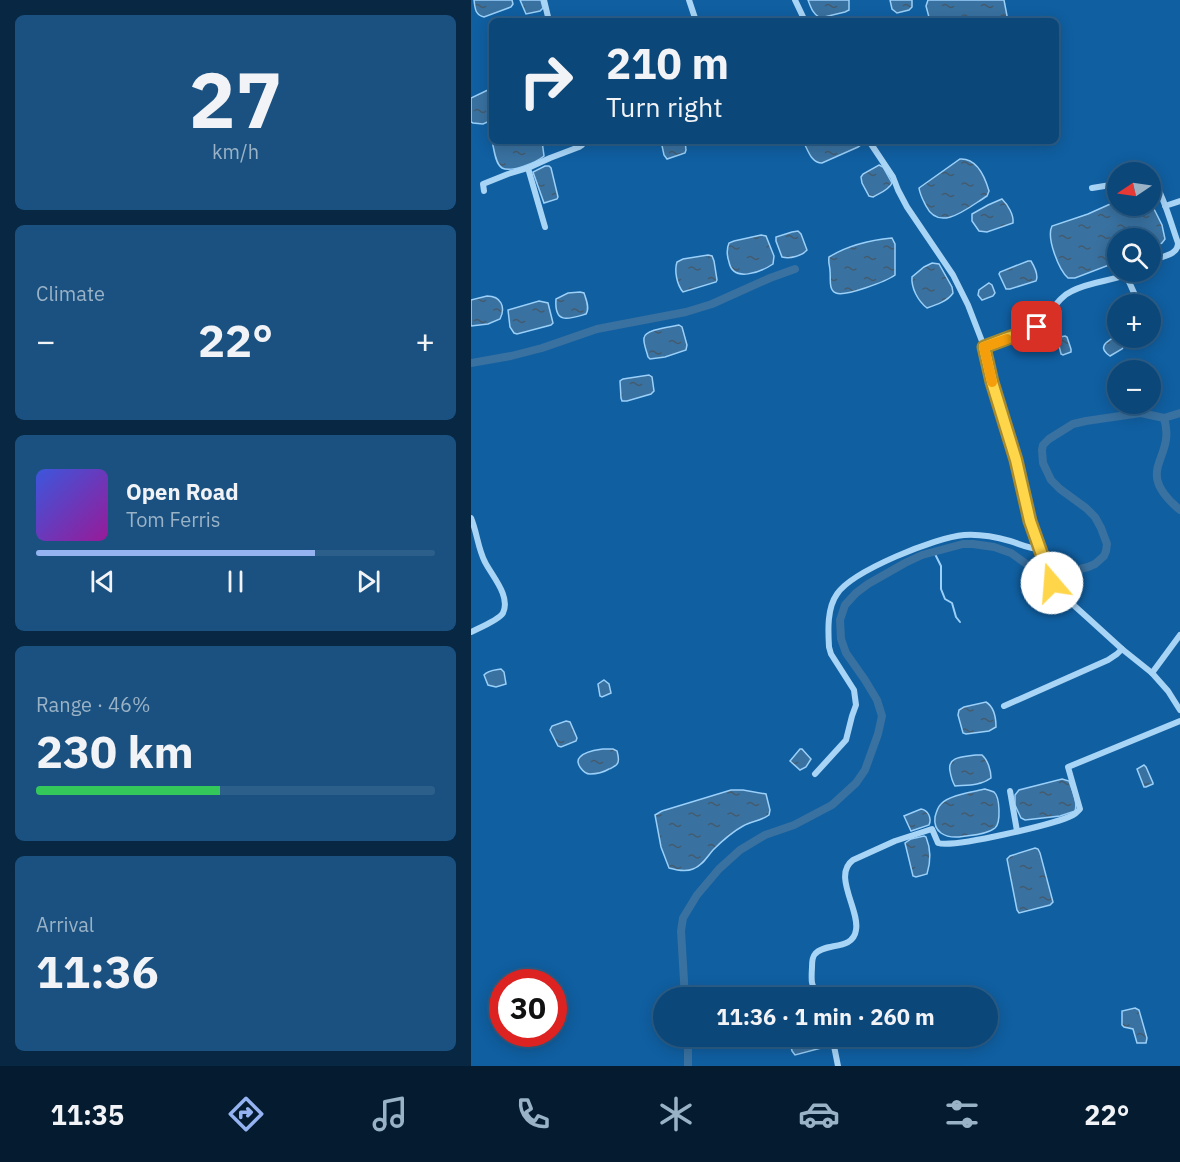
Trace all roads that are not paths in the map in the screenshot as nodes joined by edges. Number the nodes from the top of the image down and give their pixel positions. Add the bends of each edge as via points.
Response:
1 (544, 0) edge
2 (689, 0) edge
3 (795, 0) edge
4 (548, 18) edge
5 (695, 18) edge
6 (804, 18) edge
7 (582, 144) edge
8 (871, 144) edge
9 (528, 168) junction
10 (1107, 186) edge
11 (1092, 188) dead end
12 (484, 191) dead end
13 (1161, 197) edge
14 (1180, 201) edge
15 (1165, 206) junction
16 (545, 227) dead end
17 (1161, 258) edge
18 (1107, 280) edge
19 (984, 347) junction
20 (471, 518) edge
21 (1041, 549) junction
22 (471, 632) edge
23 (1180, 635) edge
24 (1122, 649) junction
25 (1152, 673) junction
26 (1004, 706) dead end
27 (1180, 710) edge
28 (1180, 721) edge
29 (815, 774) dead end
30 (1010, 791) dead end
31 (1017, 831) junction
32 (812, 987) edge
33 (834, 1047) edge
34 (838, 1066) edge

1 - 4 street
2 - 5 street
3 - 6 street
7 - 9 street
8 - 19 street via 894,177 907,207 953,274
9 - 12 street via 483,184
9 - 16 street
10 - 11 street
13 - 15 street
14 - 15 street
15 - 17 street via 1178,248
18 - 19 street via 1072,290 1037,327
19 - 21 street
20 - 22 street via 504,603 501,617
21 - 24 street via 1059,592
21 - 29 street via 982,536 953,537 900,555 843,586 830,607 829,647 854,690 856,705 846,740
23 - 25 street
24 - 25 street
24 - 26 street via 1108,660
25 - 27 street
28 - 31 street via 1068,767 1080,809 1061,820
30 - 31 street
31 - 32 street via 943,845 931,829 852,860 845,869 845,880 856,933 851,940 814,954
33 - 34 street

